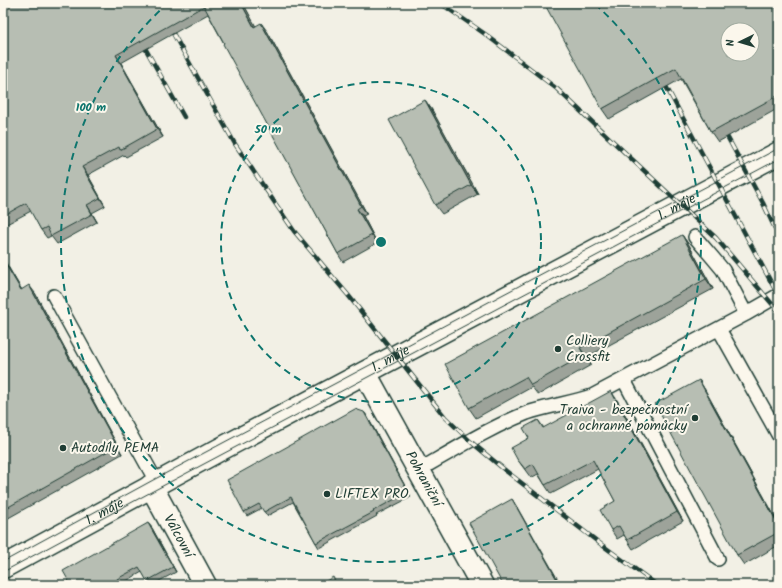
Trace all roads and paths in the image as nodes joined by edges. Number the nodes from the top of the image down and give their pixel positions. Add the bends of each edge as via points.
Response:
1 (779, 153) edge
2 (694, 237) dead end
3 (779, 294) edge
4 (54, 296) dead end
5 (746, 314) junction
6 (719, 328) junction
7 (365, 373) junction
8 (624, 380) junction
9 (779, 436) edge
10 (419, 470) junction
11 (154, 485) junction
12 (718, 559) dead end
13 (3, 567) edge
14 (205, 585) edge
15 (482, 585) edge

1 - 7 street, 1. máje
2 - 5 lane via 723,270
3 - 5 lane
4 - 11 lane
5 - 6 lane
6 - 8 lane
6 - 9 lane
7 - 10 street, Pohraniční
7 - 11 street, 1. máje
8 - 10 lane via 592,396 526,414 470,441
8 - 12 lane
10 - 15 street, Pohraniční
11 - 13 street, 1. máje
11 - 14 street, Válcovní

